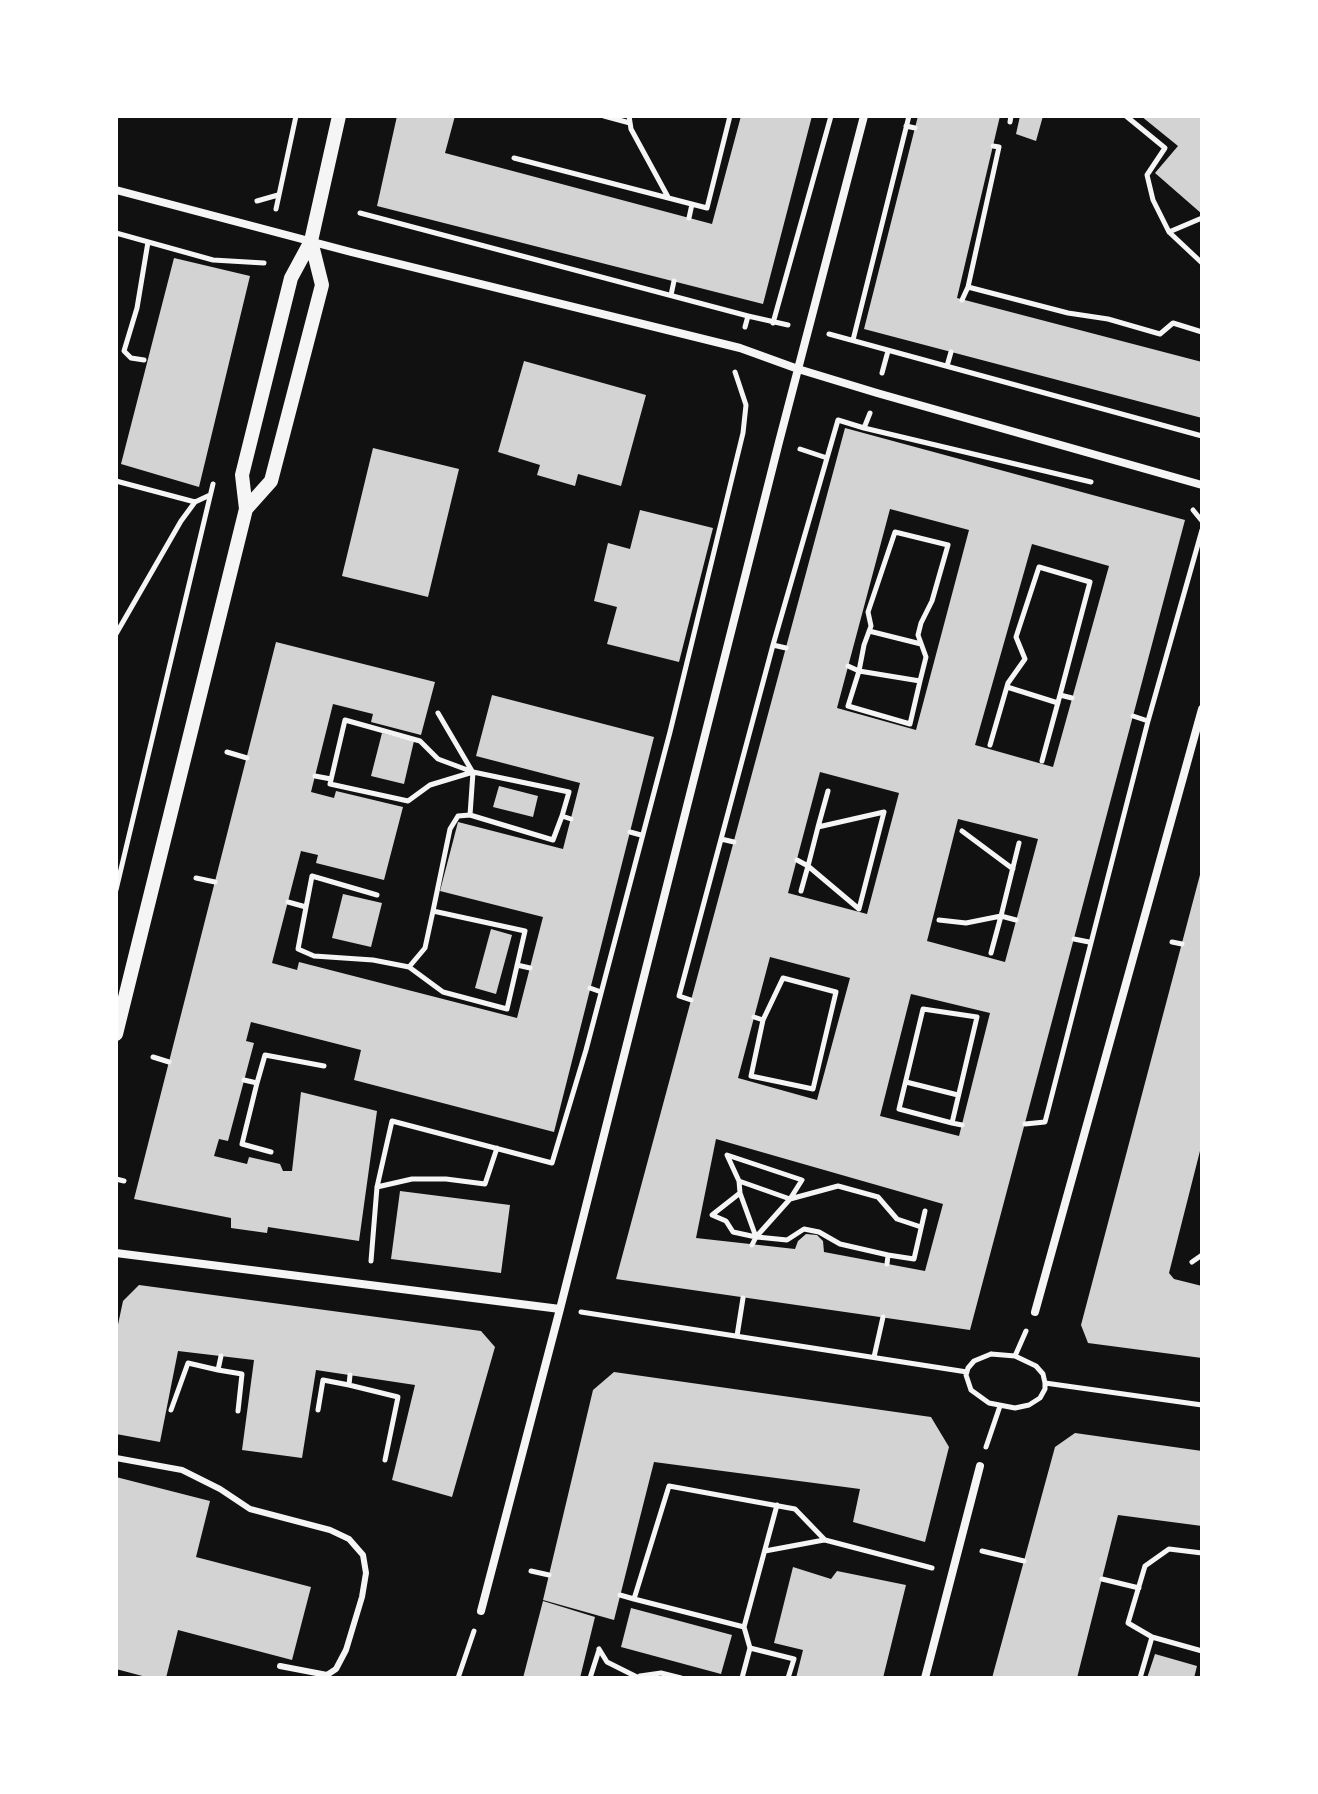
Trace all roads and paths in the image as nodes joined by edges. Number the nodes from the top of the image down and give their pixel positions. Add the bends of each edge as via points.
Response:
1 (296, 116) edge
2 (339, 116) edge
3 (604, 116) edge
4 (730, 116) edge
5 (831, 116) edge
6 (864, 116) edge
7 (909, 116) edge
8 (1126, 116) edge
9 (630, 119) edge
10 (906, 126) junction
11 (915, 128) dead end
12 (993, 146) dead end
13 (514, 158) dead end
14 (116, 190) edge
15 (669, 198) junction
16 (692, 204) junction
17 (360, 213) dead end
18 (689, 218) dead end
19 (1202, 218) edge
20 (270, 229) junction
21 (1169, 232) junction
22 (116, 233) edge
23 (311, 241) junction
24 (148, 242) junction
25 (264, 263) junction
26 (1202, 263) edge
27 (261, 278) dead end
28 (674, 281) dead end
29 (968, 287) junction
30 (671, 295) junction
31 (962, 300) dead end
32 (748, 316) junction
33 (773, 323) junction
34 (808, 329) junction
35 (1202, 332) edge
36 (853, 340) junction
37 (740, 348) junction
38 (951, 352) dead end
39 (144, 360) dead end
40 (947, 366) junction
41 (798, 369) junction
42 (864, 428) dead end
43 (1202, 436) edge
44 (779, 442) junction
45 (827, 458) junction
46 (214, 479) dead end
47 (116, 481) edge
48 (1202, 485) edge
49 (211, 495) junction
50 (195, 502) junction
51 (246, 509) junction
52 (1202, 530) edge
53 (869, 631) junction
54 (116, 634) edge
55 (921, 644) junction
56 (773, 645) junction
57 (786, 648) dead end
58 (848, 666) dead end
59 (859, 671) junction
60 (920, 681) junction
61 (1007, 687) junction
62 (1060, 695) junction
63 (1072, 698) dead end
64 (1058, 703) junction
65 (1202, 709) edge
66 (438, 713) dead end
67 (1133, 716) dead end
68 (1148, 721) junction
69 (990, 745) dead end
70 (227, 752) dead end
71 (247, 758) dead end
72 (1042, 761) dead end
73 (473, 772) junction
74 (315, 776) dead end
75 (331, 779) junction
76 (828, 791) dead end
77 (470, 815) junction
78 (562, 816) junction
79 (571, 819) dead end
80 (818, 827) junction
81 (962, 831) dead end
82 (630, 832) dead end
83 (641, 835) junction
84 (721, 839) junction
85 (734, 842) dead end
86 (1019, 843) dead end
87 (797, 860) dead end
88 (808, 866) junction
89 (1013, 869) junction
90 (196, 878) dead end
91 (215, 882) dead end
92 (116, 890) edge
93 (801, 891) dead end
94 (377, 895) dead end
95 (288, 902) dead end
96 (306, 907) junction
97 (433, 911) junction
98 (1001, 916) junction
99 (939, 920) dead end
100 (1016, 920) dead end
101 (1074, 939) dead end
102 (1089, 942) junction
103 (1172, 942) dead end
104 (1182, 944) dead end
105 (991, 953) dead end
106 (517, 965) junction
107 (409, 967) junction
108 (530, 968) dead end
109 (590, 988) dead end
110 (601, 992) junction
111 (691, 1000) dead end
112 (754, 1017) dead end
113 (763, 1020) junction
114 (116, 1034) edge
115 (153, 1057) dead end
116 (169, 1062) dead end
117 (324, 1066) dead end
118 (244, 1080) dead end
119 (906, 1082) junction
120 (257, 1083) junction
121 (958, 1095) junction
122 (952, 1123) junction
123 (1025, 1124) dead end
124 (962, 1125) dead end
125 (497, 1148) junction
126 (271, 1152) dead end
127 (116, 1179) edge
128 (124, 1181) dead end
129 (739, 1181) junction
130 (377, 1187) junction
131 (740, 1193) junction
132 (790, 1199) junction
133 (925, 1211) dead end
134 (921, 1227) junction
135 (756, 1237) junction
136 (752, 1245) dead end
137 (116, 1253) edge
138 (888, 1255) junction
139 (1202, 1255) edge
140 (356, 1260) dead end
141 (1192, 1262) dead end
142 (887, 1264) dead end
143 (743, 1298) dead end
144 (560, 1309) junction
145 (1035, 1312) dead end
146 (883, 1317) dead end
147 (737, 1336) junction
148 (221, 1356) dead end
149 (874, 1357) junction
150 (218, 1370) junction
151 (967, 1372) junction
152 (350, 1375) dead end
153 (1045, 1383) junction
154 (349, 1385) junction
155 (1202, 1405) edge
156 (1000, 1406) junction
157 (171, 1410) dead end
158 (318, 1410) dead end
159 (238, 1411) dead end
160 (116, 1458) edge
161 (385, 1460) dead end
162 (980, 1466) joint
163 (777, 1505) junction
164 (825, 1540) junction
165 (959, 1546) junction
166 (765, 1551) junction
167 (1202, 1553) edge
168 (1024, 1561) dead end
169 (531, 1571) dead end
170 (549, 1575) dead end
171 (952, 1575) junction
172 (1102, 1579) dead end
173 (1139, 1588) junction
174 (620, 1595) dead end
175 (634, 1599) junction
176 (481, 1611) joint
177 (744, 1627) junction
178 (1152, 1637) junction
179 (750, 1648) junction
180 (1202, 1651) edge
181 (280, 1666) dead end
182 (639, 1677) edge
183 (458, 1678) edge
184 (590, 1678) edge
185 (681, 1678) edge
186 (742, 1678) edge
187 (788, 1678) edge
188 (925, 1678) edge
189 (1140, 1678) edge

1 - 20 path
2 - 23 street
3 - 9 path
4 - 16 path via 707,208
5 - 33 path
6 - 34 street
7 - 10 path
8 - 21 path via 1165,148 1147,175
9 - 15 path
10 - 11 path
10 - 36 path
12 - 29 path via 999,147
13 - 15 path
14 - 20 street
15 - 16 path
16 - 18 path
17 - 30 path
19 - 21 path
20 - 23 street
20 - 25 path
21 - 26 path
22 - 24 path
23 - 37 street
23 - 51 street via 291,278 242,475
23 - 51 street via 322,285 271,481
24 - 25 path via 213,260
24 - 39 path via 124,351
25 - 27 path
28 - 30 path
29 - 31 path
29 - 35 path via 1160,334 1173,323
30 - 32 path
32 - 33 path
32 - 37 path
33 - 34 path
34 - 36 path
34 - 41 street
36 - 40 path
37 - 41 street
37 - 83 path via 734,370 746,405 743,433
38 - 40 path
40 - 43 path
41 - 44 street
41 - 48 street
42 - 45 path via 838,420
44 - 45 path
44 - 144 street
45 - 56 path
46 - 49 path
47 - 50 path
49 - 50 path
49 - 92 path
50 - 54 path
51 - 114 street
52 - 68 path
53 - 55 path
53 - 55 path via 868,612 895,532 948,545 921,623
53 - 59 path
55 - 60 path via 926,657
56 - 57 path
56 - 84 path
58 - 59 path
59 - 60 path
59 - 60 path via 848,706 910,724
61 - 62 path via 1025,659 1016,637 1039,567 1090,582
61 - 64 path
61 - 69 path
62 - 63 path
62 - 64 path
64 - 72 path
65 - 145 street
66 - 73 path
67 - 68 path
68 - 102 path
70 - 71 path
73 - 75 path via 430,785 408,801 330,784
73 - 75 path via 438,759 420,741 345,720
73 - 77 path
73 - 78 path via 569,792
74 - 75 path
76 - 80 path
77 - 78 path via 553,840
77 - 97 path via 458,816 450,829
78 - 79 path
80 - 88 path
80 - 88 path via 884,812 859,909
81 - 89 path
82 - 83 path
83 - 110 path
84 - 85 path
84 - 111 path via 679,996
86 - 89 path
87 - 88 path
88 - 93 path
89 - 98 path
90 - 91 path
94 - 96 path via 312,876
95 - 96 path
96 - 107 path via 298,949 314,956
97 - 106 path via 525,931
97 - 107 path via 425,948
98 - 99 path via 966,923
98 - 100 path
98 - 105 path
101 - 102 path
102 - 123 path via 1045,1122
103 - 104 path
106 - 107 path via 507,1009 443,992
106 - 108 path
109 - 110 path
110 - 125 path via 552,1163
112 - 113 path
113 - 113 path via 751,1076 813,1089 836,992 783,978
115 - 116 path
117 - 120 path via 265,1055
118 - 120 path
119 - 121 path
119 - 121 path via 923,1009 977,1017
119 - 122 path via 899,1109
120 - 126 path via 242,1144
121 - 122 path
122 - 124 path
125 - 130 path via 485,1184 412,1179
125 - 130 path via 392,1121
127 - 128 path
129 - 131 path
129 - 132 path
129 - 132 path via 727,1155 802,1180
130 - 140 path via 371,1262
131 - 135 path
131 - 135 path via 712,1215 726,1221 733,1232
132 - 134 path via 838,1186 878,1197 897,1219
132 - 135 path
133 - 134 path
134 - 138 path via 914,1259
135 - 136 path
135 - 138 path via 787,1240 804,1229
137 - 144 street
138 - 142 path
139 - 141 path
143 - 147 path
144 - 147 path
144 - 176 street
146 - 149 path
147 - 149 path
148 - 150 path
149 - 151 path
150 - 157 path via 188,1363
150 - 159 path via 242,1374
151 - 153 path via 981,1357 1002,1354 1036,1366
151 - 156 path via 971,1390
152 - 154 path
153 - 155 path
153 - 156 path via 1035,1402
154 - 158 path via 323,1380
154 - 161 path via 398,1397
156 - 162 path
160 - 181 lane via 182,1470 250,1509 340,1534 363,1555 362,1597 336,1669 327,1675
162 - 165 street
163 - 164 path via 795,1509
163 - 166 path
163 - 175 path via 669,1486
164 - 166 path
164 - 171 path
165 - 168 path
165 - 171 street
166 - 177 path
167 - 173 path via 1169,1549 1145,1566
169 - 170 path
171 - 188 street
172 - 173 path
173 - 178 path via 1128,1623
174 - 175 path
175 - 177 path
176 - 183 path
177 - 179 path
178 - 180 path
178 - 189 path
179 - 186 path
179 - 187 path via 794,1659
182 - 184 path via 607,1662 599,1649
182 - 185 path via 661,1673

